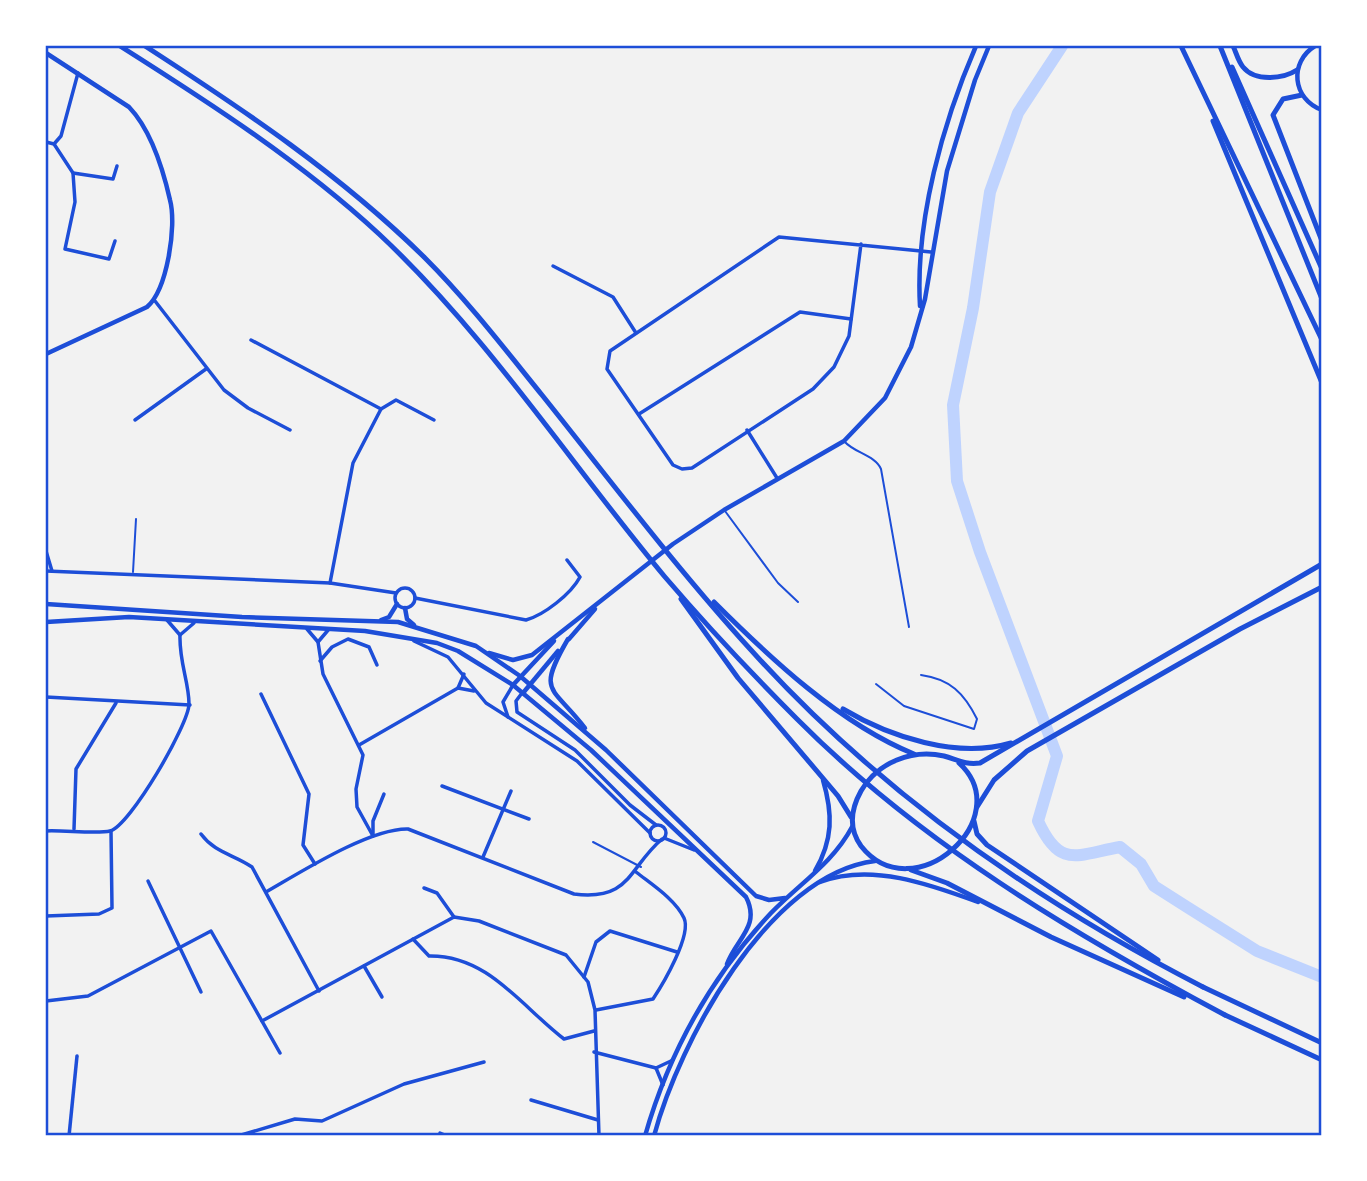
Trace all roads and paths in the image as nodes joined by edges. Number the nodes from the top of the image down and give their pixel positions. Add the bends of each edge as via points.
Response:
1 (120, 46) edge
2 (145, 46) edge
3 (976, 46) edge
4 (989, 46) edge
5 (1181, 46) edge
6 (1221, 46) edge
7 (1233, 46) edge
8 (1315, 46) edge
9 (46, 53) edge
10 (1297, 70) junction
11 (78, 73) junction
12 (1302, 95) junction
13 (1203, 96) junction
14 (1321, 110) edge
15 (46, 142) edge
16 (54, 144) junction
17 (117, 166) dead end
18 (74, 173) junction
19 (115, 241) dead end
20 (1321, 241) edge
21 (861, 244) junction
22 (923, 251) junction
23 (931, 253) junction
24 (553, 266) dead end
25 (1321, 269) edge
26 (1321, 299) edge
27 (155, 301) junction
28 (921, 310) junction
29 (851, 319) junction
30 (636, 332) junction
31 (251, 340) dead end
32 (1321, 340) edge
33 (46, 354) edge
34 (206, 369) junction
35 (1321, 383) edge
36 (381, 409) junction
37 (639, 414) junction
38 (135, 420) dead end
39 (434, 420) dead end
40 (290, 430) dead end
41 (747, 430) junction
42 (844, 441) junction
43 (777, 478) junction
44 (724, 510) junction
45 (136, 519) dead end
46 (46, 551) edge
47 (567, 560) dead end
48 (1321, 564) edge
49 (46, 571) edge
50 (51, 571) junction
51 (133, 573) junction
52 (688, 575) junction
53 (667, 579) junction
54 (330, 583) junction
55 (1321, 587) edge
56 (396, 593) junction
57 (415, 598) junction
58 (799, 602) dead end
59 (46, 604) edge
60 (397, 604) junction
61 (599, 605) junction
62 (405, 608) junction
63 (167, 620) junction
64 (46, 621) edge
65 (378, 621) junction
66 (194, 623) junction
67 (415, 626) junction
68 (909, 627) dead end
69 (307, 629) junction
70 (329, 629) junction
71 (561, 632) junction
72 (396, 634) junction
73 (180, 635) junction
74 (568, 639) junction
75 (318, 642) junction
76 (489, 653) junction
77 (320, 661) junction
78 (377, 665) dead end
79 (464, 674) junction
80 (921, 674) dead end
81 (520, 676) junction
82 (530, 684) junction
83 (876, 684) dead end
84 (513, 685) junction
85 (458, 688) junction
86 (474, 691) junction
87 (523, 693) junction
88 (261, 694) dead end
89 (46, 697) edge
90 (826, 699) junction
91 (116, 703) junction
92 (190, 705) junction
93 (508, 718) junction
94 (593, 738) junction
95 (1021, 740) junction
96 (359, 745) junction
97 (916, 754) junction
98 (959, 763) junction
99 (822, 779) junction
100 (442, 786) dead end
101 (511, 791) dead end
102 (384, 794) dead end
103 (976, 808) junction
104 (504, 809) junction
105 (852, 818) junction
106 (528, 819) dead end
107 (974, 819) junction
108 (656, 825) junction
109 (852, 827) junction
110 (74, 829) junction
111 (46, 831) edge
112 (110, 831) junction
113 (201, 834) dead end
114 (651, 835) junction
115 (373, 836) junction
116 (663, 839) junction
117 (593, 842) dead end
118 (652, 850) junction
119 (483, 857) junction
120 (705, 857) junction
121 (875, 861) junction
122 (315, 864) junction
123 (641, 867) junction
124 (908, 869) junction
125 (636, 872) junction
126 (812, 875) junction
127 (148, 881) dead end
128 (813, 885) junction
129 (424, 888) dead end
130 (266, 892) junction
131 (785, 898) junction
132 (989, 905) junction
133 (46, 916) edge
134 (454, 917) junction
135 (413, 939) junction
136 (179, 947) junction
137 (677, 953) junction
138 (726, 964) junction
139 (364, 966) junction
140 (584, 977) junction
141 (1203, 987) junction
142 (319, 990) junction
143 (201, 992) dead end
144 (382, 997) dead end
145 (46, 1001) edge
146 (595, 1010) junction
147 (1225, 1015) junction
148 (262, 1021) junction
149 (594, 1031) junction
150 (1321, 1043) edge
151 (594, 1052) junction
152 (279, 1053) dead end
153 (77, 1056) dead end
154 (673, 1060) junction
155 (1321, 1060) edge
156 (484, 1062) dead end
157 (656, 1068) junction
158 (663, 1085) junction
159 (531, 1100) dead end
160 (598, 1120) junction
161 (440, 1133) dead end
162 (69, 1136) edge
163 (238, 1136) edge
164 (447, 1136) edge
165 (599, 1136) edge
166 (645, 1136) edge
167 (654, 1136) edge

1 - 53 main road via 273,148 379,234 490,354
2 - 52 main road via 293,146 425,258
3 - 22 street via 936,164
4 - 23 street via 952,152
5 - 13 main road
6 - 25 main road
6 - 26 main road
7 - 10 main road via 1243,67 1255,74 1283,76
8 - 10 street
9 - 11 street
10 - 12 street
11 - 16 street via 61,136
11 - 27 street via 129,107 145,127 154,149 172,212 165,276
12 - 14 street
12 - 20 main road via 1283,99 1273,115
13 - 32 main road
13 - 35 main road
15 - 16 street
16 - 18 street
17 - 18 street via 113,179
18 - 19 street via 75,202 65,249 109,259
21 - 22 street
21 - 29 street
21 - 30 street via 779,237
22 - 23 street
22 - 28 street
23 - 28 street
24 - 30 street via 613,297
27 - 33 street
27 - 34 street
28 - 42 street via 901,373 875,412
29 - 37 street via 800,312
29 - 41 street via 849,335 813,389
30 - 37 street via 610,351 607,369
31 - 36 street
34 - 38 street
34 - 40 street via 248,408
36 - 39 street via 396,400
36 - 54 street via 353,463
37 - 41 street via 673,465 682,469 692,468
41 - 43 street
42 - 43 street
42 - 68 lane via 875,460 881,469
43 - 44 street
44 - 58 lane
44 - 61 street via 673,544
45 - 51 lane
46 - 50 street
47 - 57 street via 580,577 576,584 526,620
48 - 95 main road
49 - 50 street
50 - 51 street
51 - 54 street
52 - 90 main road via 744,631
52 - 141 main road via 751,650 862,760 973,849 1132,950
53 - 99 main road via 738,678
53 - 147 main road via 799,722 969,861 1069,930
54 - 56 street
55 - 103 main road via 1027,751 993,780
56 - 57 street via 407,588
56 - 60 street
57 - 62 street
59 - 65 street
60 - 62 street
60 - 65 street via 389,617
61 - 71 street
61 - 74 street
62 - 67 street via 407,619
63 - 64 street
63 - 66 street
63 - 73 street
65 - 67 street
66 - 69 street
66 - 73 street
67 - 76 street
69 - 70 street
69 - 75 street
70 - 72 street
70 - 75 street
71 - 76 street via 522,659
71 - 81 street
72 - 79 street via 437,649
72 - 84 street via 438,643
73 - 92 street
74 - 82 street
74 - 94 street via 549,673 550,688
75 - 77 street
76 - 81 street
77 - 78 street via 337,643 348,639 369,647
77 - 96 street
79 - 85 street
79 - 86 street
80 - 83 lane via 946,680 966,698 977,719 974,729 904,706
81 - 82 street
81 - 84 street
82 - 87 street
82 - 94 street
84 - 87 street
84 - 93 street via 503,702
85 - 86 street
85 - 96 street
86 - 93 street
87 - 108 street via 516,701 517,712 575,750
87 - 120 street
88 - 122 street via 309,794 303,845
89 - 91 street
90 - 95 main road via 865,722 906,737 969,748
90 - 97 main road via 874,736
91 - 92 street
91 - 110 street via 76,769
92 - 112 street via 137,806
93 - 114 street via 577,761
94 - 131 street via 756,896
95 - 98 main road via 980,763
96 - 115 street via 363,755 357,807
97 - 98 main road
97 - 105 main road via 888,764 872,776 857,799
98 - 103 main road via 972,783
99 - 105 main road
99 - 126 street via 831,826 827,850
100 - 104 street
101 - 104 street
102 - 115 street via 373,821
103 - 107 main road
104 - 106 street
104 - 119 street
105 - 109 main road
107 - 124 main road via 951,852
107 - 141 main road via 977,834 1005,859
108 - 114 street
108 - 116 street via 665,828
109 - 121 main road
109 - 126 street via 831,859
110 - 111 street
110 - 112 street
112 - 133 street via 112,908 99,914
113 - 130 street via 213,849 252,867
114 - 116 street
114 - 118 street
115 - 119 street via 393,828 408,829
115 - 122 street
116 - 118 street
116 - 120 street via 685,844
117 - 123 lane
118 - 123 street
119 - 125 street via 574,894 594,897 610,893
120 - 138 street via 751,906 751,924
121 - 124 main road
121 - 128 street via 838,869
122 - 130 street
123 - 125 street
124 - 132 main road
125 - 137 street via 667,897 684,919 685,933
126 - 131 street
127 - 136 street
128 - 132 street via 843,876 891,877
128 - 167 street via 762,934 715,997 674,1077
129 - 134 street via 437,893
130 - 142 street
131 - 138 street
132 - 147 main road
134 - 135 street
134 - 140 street via 478,920 566,955
135 - 139 street
135 - 149 street via 429,956 449,956 494,975 564,1039
136 - 143 street
136 - 145 street via 88,996
136 - 148 street via 211,931
137 - 140 street via 610,931 596,942
137 - 146 street via 653,999
138 - 154 street
139 - 142 street
139 - 144 street
140 - 146 street
141 - 150 main road
142 - 148 street
146 - 149 street
147 - 155 main road
148 - 152 street
149 - 151 street
151 - 157 street
151 - 160 street
153 - 162 street
154 - 157 street
154 - 158 street
156 - 163 street via 404,1083 322,1121 295,1119
157 - 158 street
158 - 166 street
159 - 160 street
160 - 165 street
161 - 164 street

